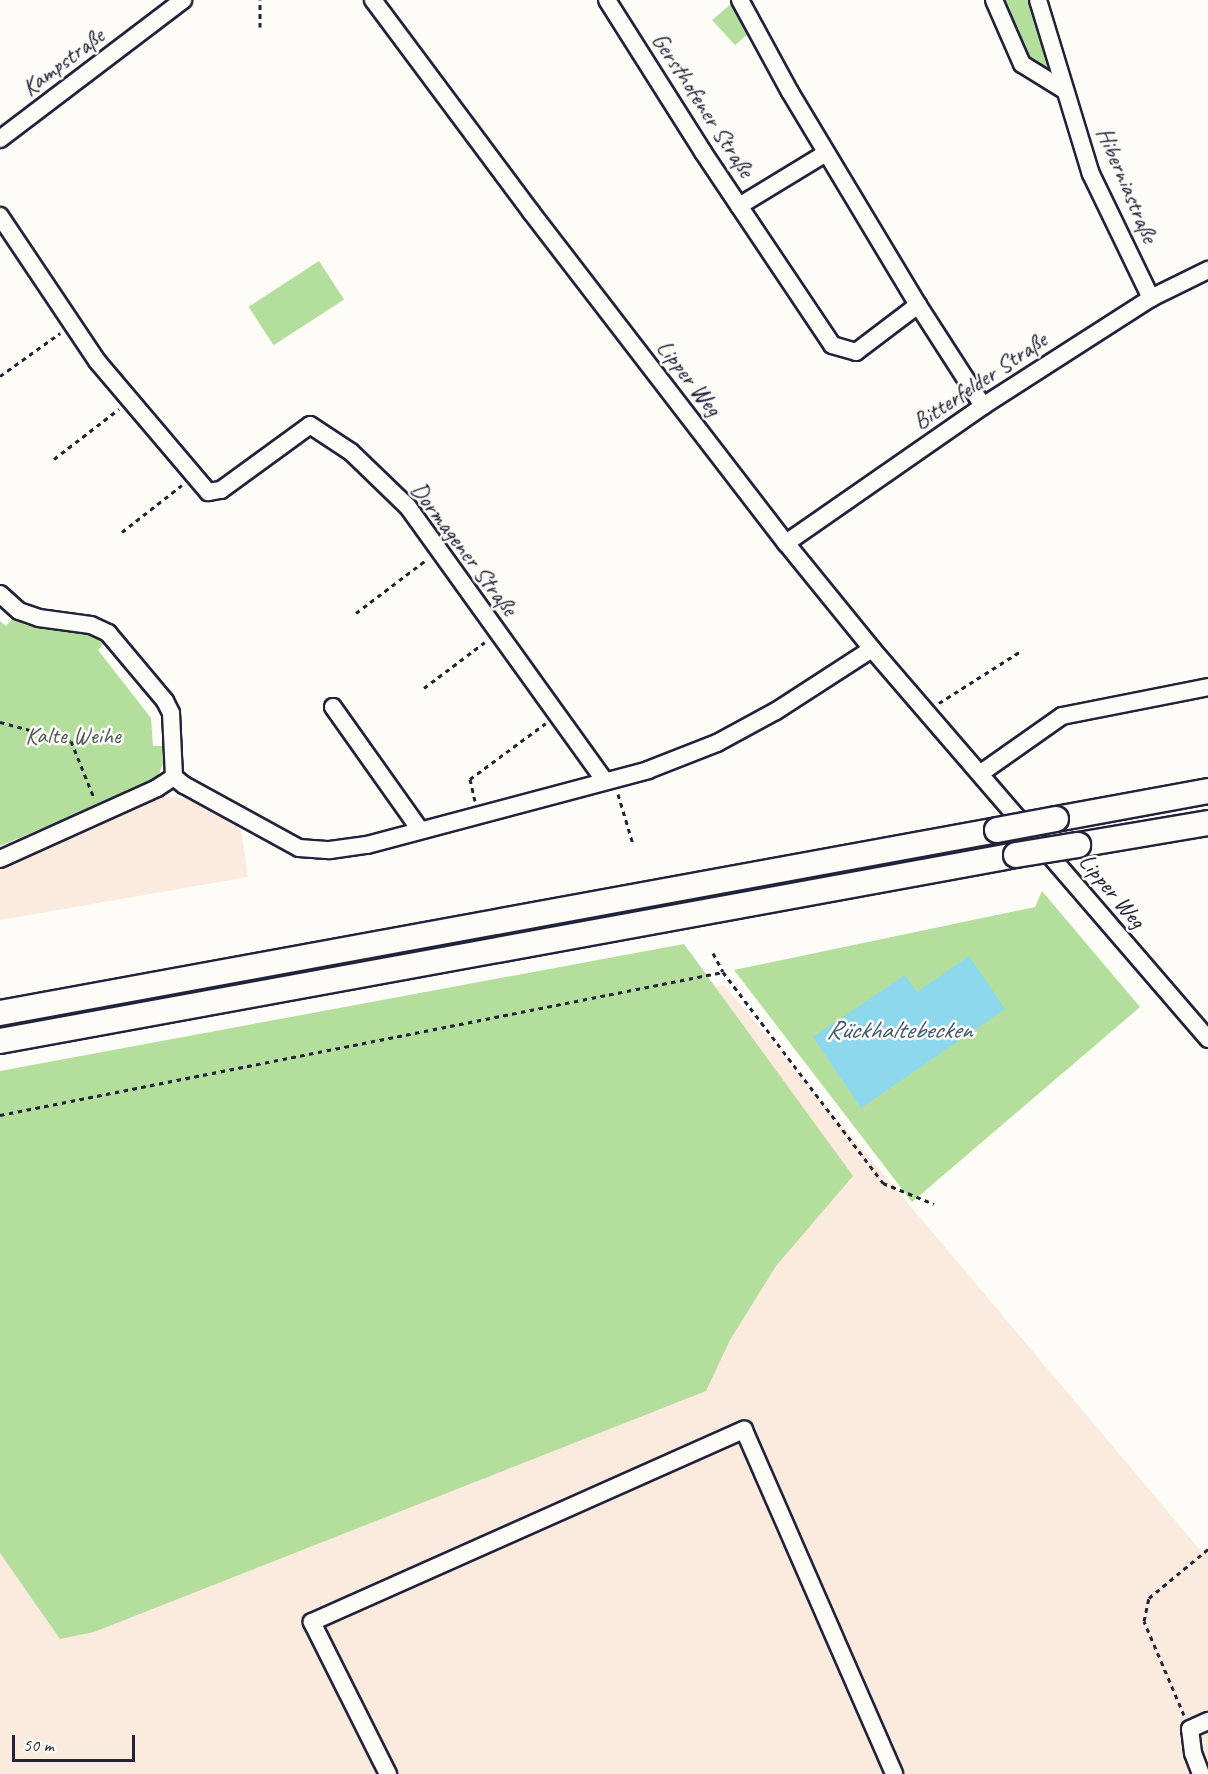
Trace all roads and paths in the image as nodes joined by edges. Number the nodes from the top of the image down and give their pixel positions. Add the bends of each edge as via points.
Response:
1 (183, 0) edge
2 (260, 0) edge
3 (373, 0) edge
4 (607, 0) edge
5 (740, 0) edge
6 (994, 0) edge
7 (1038, 0) edge
8 (260, 27) dead end
9 (1064, 90) junction
10 (0, 139) edge
11 (826, 153) junction
12 (739, 206) junction
13 (0, 216) edge
14 (1208, 270) edge
15 (1151, 298) junction
16 (918, 305) junction
17 (73, 324) junction
18 (0, 376) edge
19 (131, 400) junction
20 (982, 406) junction
21 (54, 459) dead end
22 (196, 475) junction
23 (122, 532) dead end
24 (786, 543) junction
25 (439, 551) junction
26 (0, 594) edge
27 (356, 613) dead end
28 (498, 632) junction
29 (872, 649) junction
30 (1021, 651) dead end
31 (1208, 687) edge
32 (424, 688) dead end
33 (333, 707) dead end
34 (926, 711) junction
35 (557, 715) junction
36 (0, 722) edge
37 (981, 773) junction
38 (174, 777) junction
39 (610, 779) junction
40 (1208, 791) edge
41 (100, 814) junction
42 (478, 815) junction
43 (1208, 823) edge
44 (420, 830) junction
45 (633, 844) dead end
46 (0, 859) edge
47 (713, 953) dead end
48 (723, 972) junction
49 (0, 1013) edge
50 (1208, 1040) edge
51 (0, 1041) edge
52 (0, 1114) edge
53 (934, 1204) dead end
54 (1208, 1549) edge
55 (1208, 1721) edge
56 (1190, 1728) junction
57 (388, 1774) edge
58 (894, 1774) edge
59 (1201, 1774) edge

1 - 10 street, Kampstraße
2 - 8 path
3 - 24 street, Lipper Weg
4 - 12 street, Gersthofener Straße
5 - 11 street
6 - 9 street via 1022,64
7 - 9 street, Hiberniastraße
9 - 15 street, Hiberniastraße via 1090,174
11 - 12 street, Gersthofener Straße
11 - 16 street
12 - 16 street, Gersthofener Straße via 832,345 856,352
13 - 17 street, Dormagener Straße
14 - 15 street, Bitterfelder Straße
15 - 20 street, Bitterfelder Straße
16 - 20 street
17 - 18 path
17 - 19 street, Dormagener Straße via 97,361
19 - 21 path
19 - 22 street, Dormagener Straße
20 - 24 street, Bitterfelder Straße
22 - 23 path
22 - 25 street, Dormagener Straße via 208,492 221,490 310,425 351,452 408,507
24 - 29 street, Lipper Weg
25 - 27 path
25 - 28 street, Dormagener Straße
26 - 38 street via 19,611 39,618 92,625 108,633 171,713
28 - 32 path
28 - 35 street, Dormagener Straße
29 - 34 street, Lipper Weg
29 - 39 street via 776,711 717,743 648,770
30 - 34 path
31 - 37 street via 1062,716
33 - 44 street
34 - 37 street, Lipper Weg
35 - 39 street, Dormagener Straße
35 - 42 path via 470,779
36 - 41 path via 71,741
37 - 50 street, Lipper Weg
38 - 41 street
38 - 44 street via 299,848 330,850
39 - 42 street
39 - 45 path
40 - 49 highway, bridge
41 - 46 street
42 - 44 street
43 - 51 highway, bridge
47 - 48 path
48 - 52 path
48 - 53 path via 883,1183
54 - 56 path via 1149,1598 1144,1621
55 - 56 street
56 - 59 street
57 - 58 street via 312,1622 744,1430

